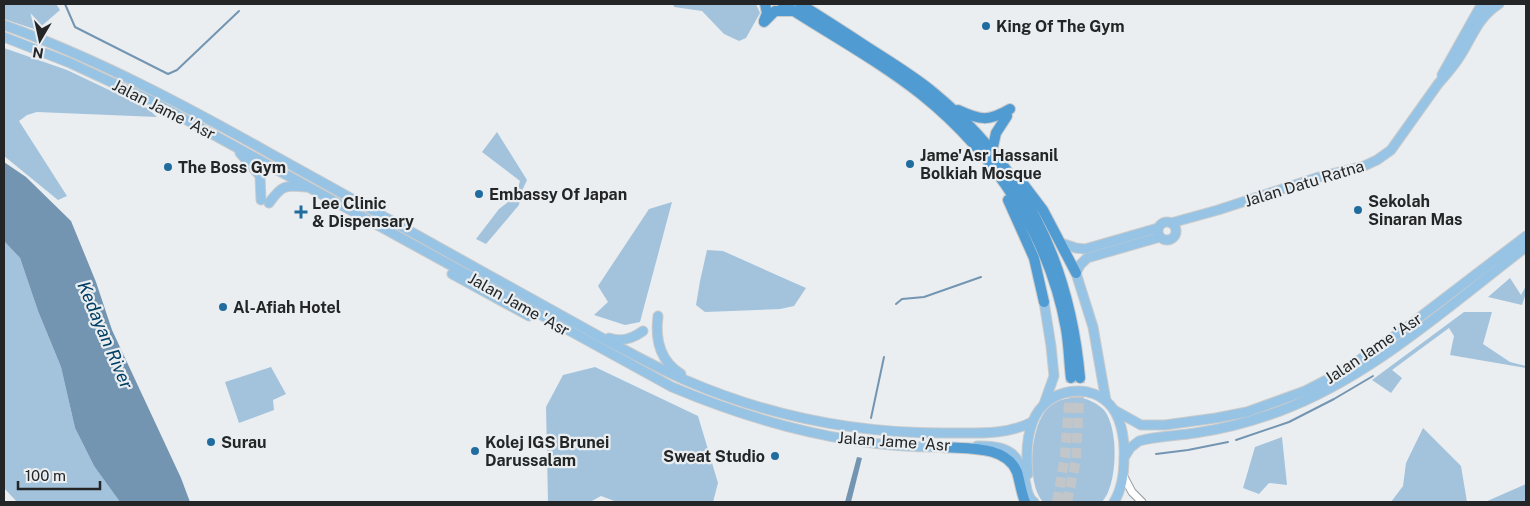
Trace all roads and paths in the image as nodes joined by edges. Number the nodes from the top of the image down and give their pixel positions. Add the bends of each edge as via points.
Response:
1 (765, 4) edge
2 (783, 4) edge
3 (1486, 4) edge
4 (1499, 4) edge
5 (797, 7) edge
6 (4, 25) edge
7 (4, 37) edge
8 (1439, 82) junction
9 (950, 107) junction
10 (231, 144) junction
11 (992, 152) junction
12 (990, 163) junction
13 (308, 187) junction
14 (1173, 226) junction
15 (1159, 232) junction
16 (1526, 236) edge
17 (1061, 243) junction
18 (1526, 247) edge
19 (1076, 273) junction
20 (1044, 302) joint
21 (546, 307) junction
22 (658, 316) dead end
23 (643, 330) dead end
24 (594, 333) junction
25 (586, 341) junction
26 (719, 393) junction
27 (1106, 401) junction
28 (1044, 404) junction
29 (1114, 410) junction
30 (1032, 422) junction
31 (943, 447) junction
32 (1125, 456) junction
33 (1123, 475) junction
34 (1025, 502) edge
35 (1034, 502) edge
36 (1114, 502) edge
37 (1142, 502) edge

1 - 5 highway via 764,22 775,11
2 - 5 highway
3 - 8 main road, Jalan Datu Ratna via 1479,9
4 - 8 main road, Jalan Datu Ratna via 1485,14 1455,65
5 - 9 highway via 901,68
5 - 12 highway via 921,94
6 - 21 main road, Jalan Jame 'Asr via 157,91
7 - 10 main road, Jalan Jame 'Asr via 120,85
8 - 14 main road, Jalan Datu Ratna via 1391,150 1377,160
9 - 11 highway
9 - 11 highway via 980,119 1008,113 996,133
10 - 13 main road, Jalan Jame 'Asr
10 - 13 main road via 260,176 265,201 288,186
11 - 12 highway via 1031,208 1052,252 1074,327 1075,378 1066,328 1043,254 1022,212
11 - 17 highway via 1020,179 1043,210
12 - 20 highway via 1034,258
13 - 25 main road, Jalan Jame 'Asr via 494,298 573,339
14 - 15 main road via 1165,222
14 - 15 main road via 1175,235 1171,239 1165,240
15 - 17 main road via 1085,249
15 - 19 main road via 1087,258
16 - 29 main road, Jalan Jame 'Asr via 1399,333 1340,373 1305,391 1247,412 1152,426 1141,425
17 - 19 highway
18 - 32 main road, Jalan Jame 'Asr via 1403,342 1310,400 1226,428 1139,441
19 - 27 main road via 1093,327
20 - 28 main road via 1054,376
21 - 24 main road, Jalan Jame 'Asr
21 - 25 main road via 580,331
22 - 26 main road via 658,344 669,365
23 - 24 main road via 623,340
24 - 26 main road, Jalan Jame 'Asr via 670,374
25 - 31 main road, Jalan Jame 'Asr via 672,387 772,424 846,440
26 - 30 main road, Jalan Jame 'Asr via 800,418 887,432 998,431
27 - 28 main road via 1088,391 1072,390
27 - 29 main road
28 - 30 main road
29 - 32 main road via 1122,432
30 - 35 main road via 1027,462
31 - 34 highway via 990,451 1002,456 1014,467
31 - 35 main road, Jalan Jame 'Asr via 995,446 1010,451 1021,467 1028,495
32 - 33 main road
33 - 36 main road
33 - 37 street

